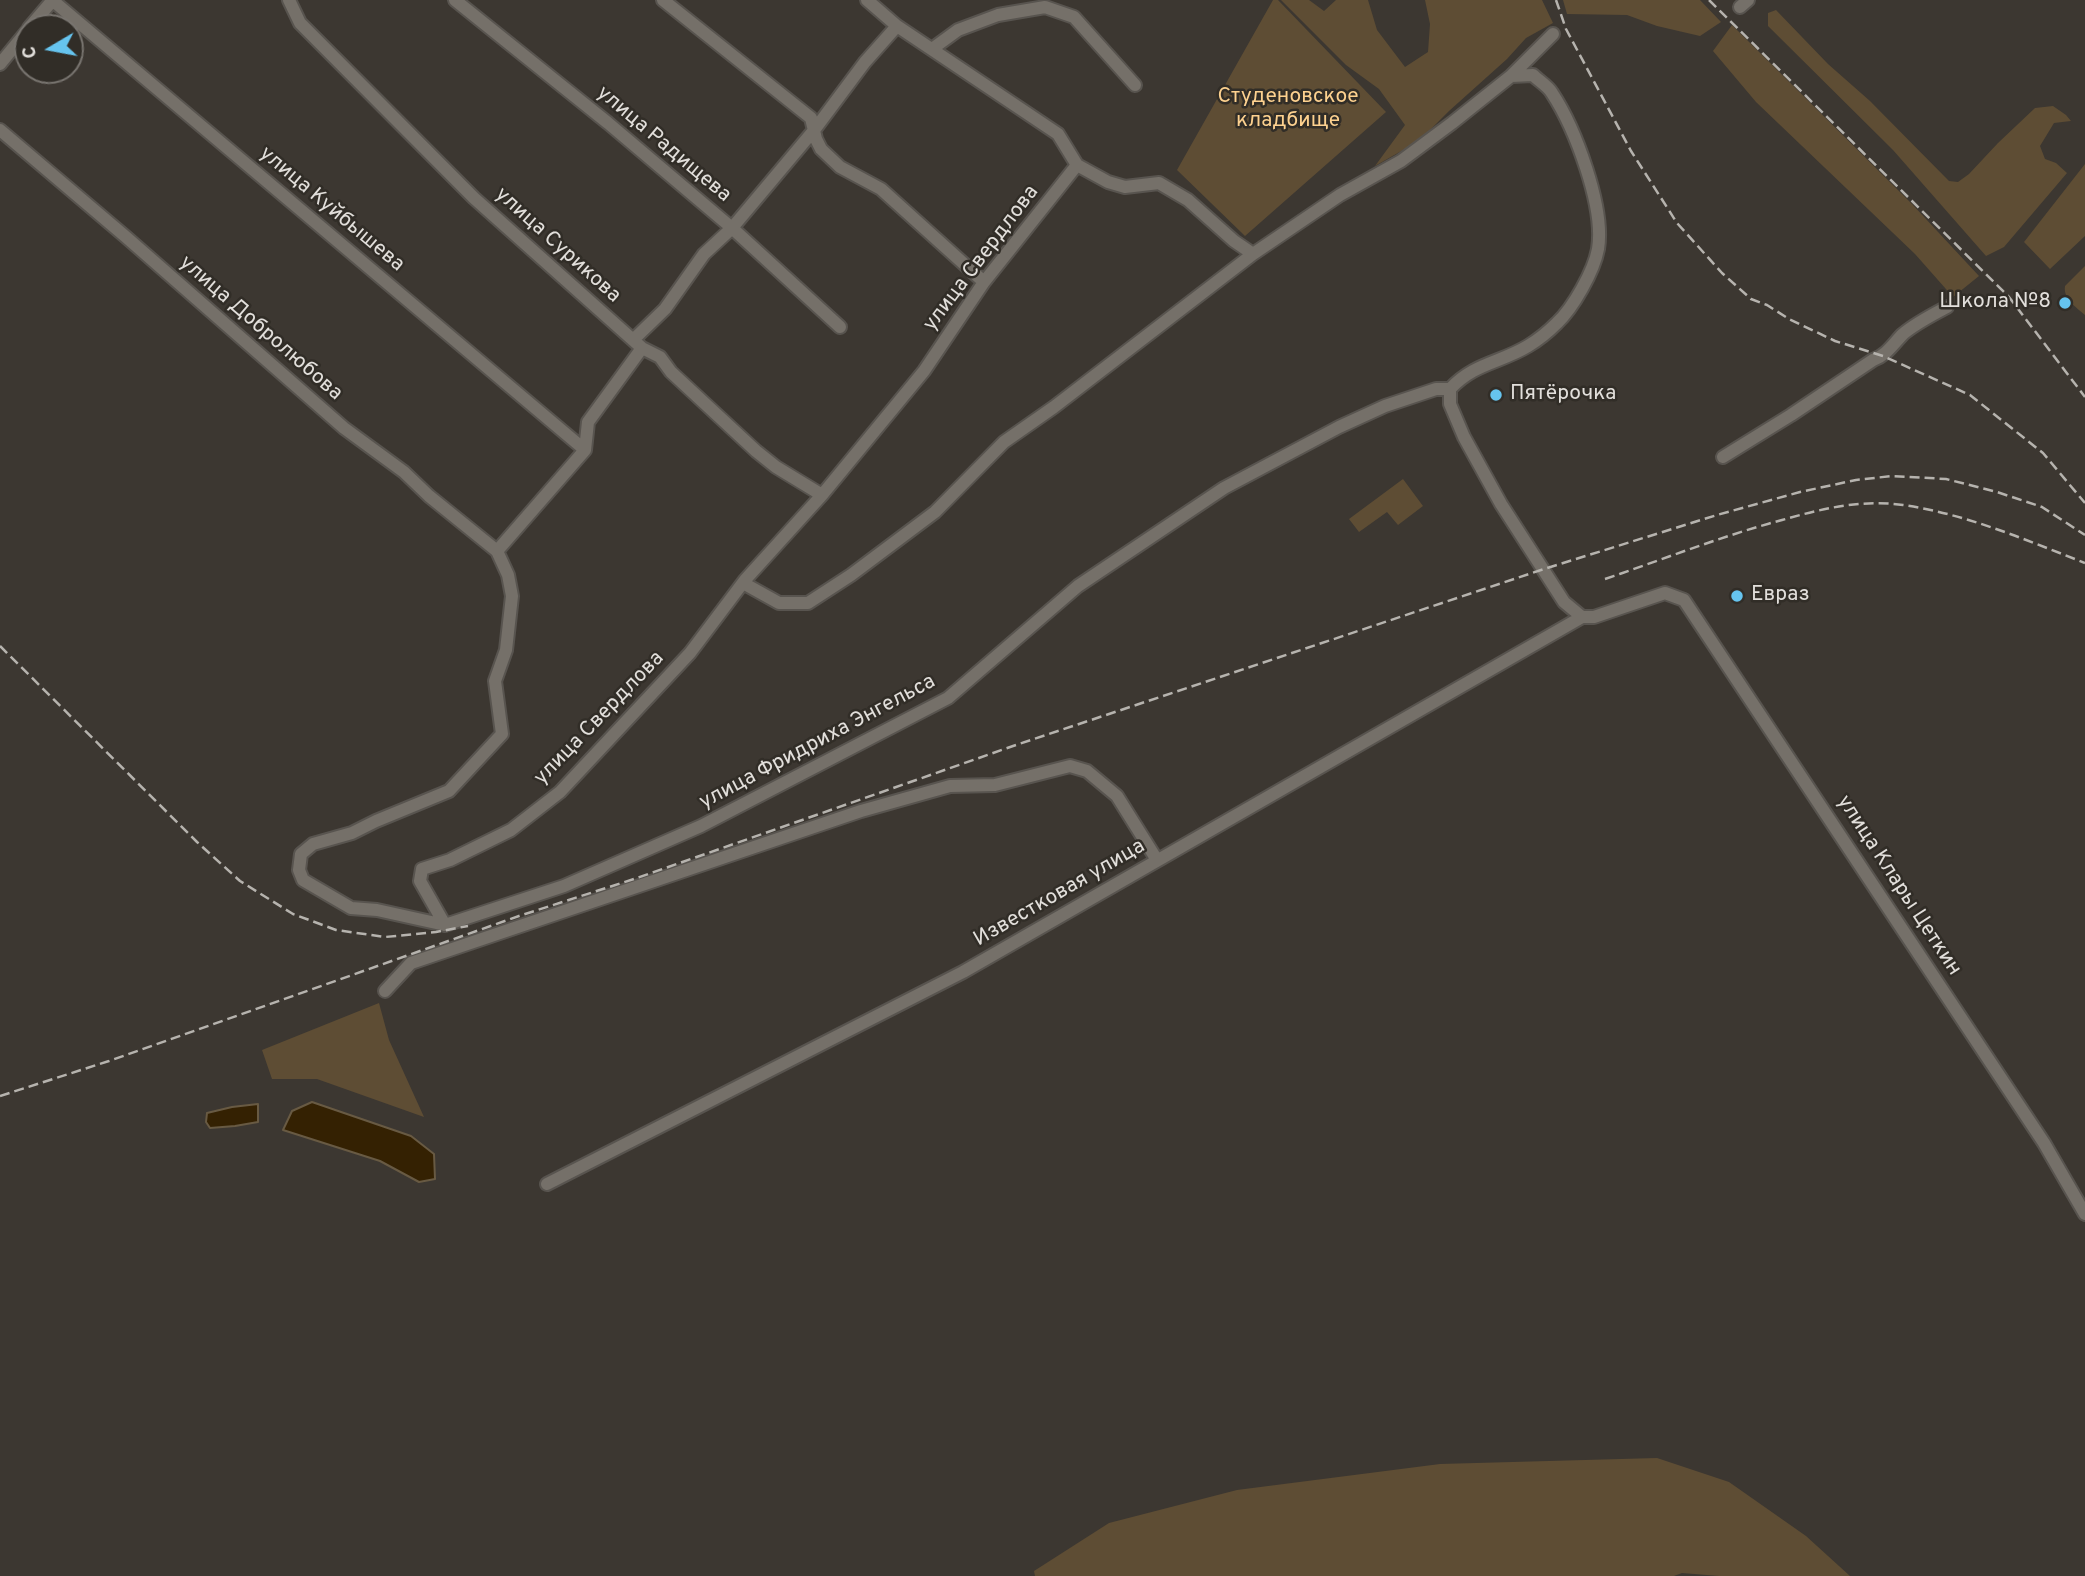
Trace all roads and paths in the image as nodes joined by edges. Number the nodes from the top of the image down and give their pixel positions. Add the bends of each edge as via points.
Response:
1 (52, 0) edge
2 (289, 0) edge
3 (455, 0) edge
4 (663, 0) edge
5 (867, 0) edge
6 (41, 14) edge
7 (897, 26) junction
8 (1553, 34) dead end
9 (14, 47) edge
10 (932, 49) junction
11 (0, 64) edge
12 (1511, 76) junction
13 (1135, 85) dead end
14 (815, 129) junction
15 (0, 130) edge
16 (1077, 165) junction
17 (732, 228) junction
18 (1253, 254) junction
19 (984, 282) junction
20 (1947, 307) dead end
21 (840, 327) dead end
22 (638, 344) junction
23 (1450, 389) junction
24 (585, 450) junction
25 (1723, 457) dead end
26 (822, 495) junction
27 (497, 551) junction
28 (743, 583) junction
29 (1582, 617) junction
30 (1157, 860) junction
31 (445, 925) junction
32 (385, 991) dead end
33 (547, 1184) dead end
34 (2085, 1214) edge

1 - 6 street
1 - 24 street, улица Куйбышева
2 - 22 street, улица Сурикова via 300,23 474,198
3 - 17 street, улица Радищева
4 - 14 street via 811,118
5 - 7 street
7 - 10 street
7 - 14 street
8 - 12 street
9 - 11 street
10 - 13 street via 958,30 998,15 1045,8 1074,17
10 - 16 street via 1058,134
12 - 18 street via 1401,160
12 - 23 street, улица Фридриха Энгельса via 1533,75 1551,91 1575,138 1595,198 1598,250 1558,323 1529,346 1462,376
14 - 17 street
14 - 19 street via 821,149 840,167 881,189
15 - 27 street, улица Добролюбова via 344,428
16 - 18 street via 1125,187 1159,183 1188,200
16 - 19 street, улица Свердлова
17 - 21 street, улица Радищева
17 - 22 street via 704,254
18 - 28 street via 1004,442 935,512 808,603 779,604
19 - 26 street, улица Свердлова via 924,371
20 - 25 street via 1904,333 1883,356
22 - 24 street via 588,422
22 - 26 street, улица Сурикова via 660,357 756,451
23 - 29 street via 1450,404 1464,437 1501,504 1564,602
23 - 31 street, улица Фридриха Энгельса via 1436,389 1339,426 1224,488 1078,586 948,698 701,825 564,886
24 - 27 street
26 - 28 street, улица Свердлова
27 - 31 street via 512,596 506,650 495,681 502,734 449,791 352,833 313,844 301,854 303,880 351,908
28 - 31 street, улица Свердлова via 690,653 560,792 511,830 422,869 420,881
29 - 30 street, Известковая улица
29 - 34 street, улица Клары Цеткин via 1665,593 1684,600 2036,1131
30 - 32 street via 1117,796 1087,771 1070,766 995,785 950,786 861,811 411,963
30 - 33 street, Известковая улица via 963,972

